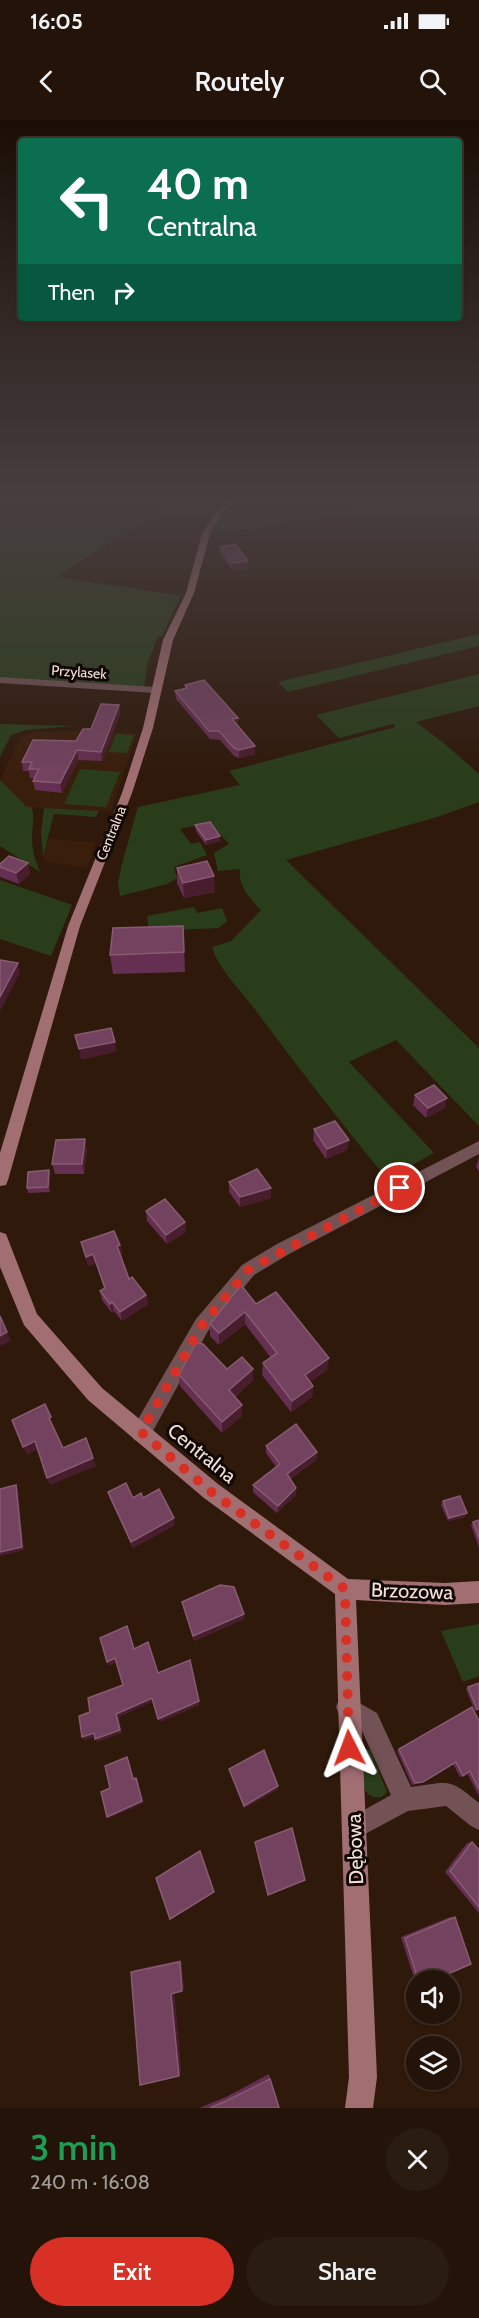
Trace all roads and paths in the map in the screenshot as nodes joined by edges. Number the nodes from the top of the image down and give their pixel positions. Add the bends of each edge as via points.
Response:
1 (191, 591) edge
2 (0, 680) edge
3 (155, 690) junction
4 (479, 1147) edge
5 (0, 1180) edge
6 (0, 1239) edge
7 (141, 1432) junction
8 (345, 1589) junction
9 (479, 1592) edge
10 (347, 1707) junction
11 (405, 1800) junction
12 (479, 1818) edge
13 (354, 1828) junction
14 (359, 2108) edge

1 - 3 street, Centralna via 168,640
2 - 3 street, Przylasek
3 - 5 street, Centralna via 148,728 127,794 74,926
4 - 7 street via 248,1270 202,1325
6 - 7 street, Centralna via 30,1319 95,1394
7 - 8 street, Centralna via 210,1491
8 - 9 street, Brzozowa
8 - 10 street, Dębowa
10 - 11 street via 369,1721
10 - 13 street, Dębowa
11 - 12 street via 450,1794
11 - 13 street
13 - 14 street, Dębowa via 363,2078

